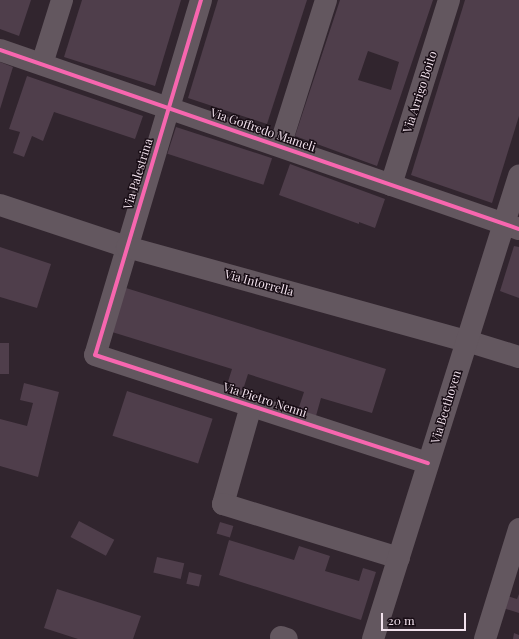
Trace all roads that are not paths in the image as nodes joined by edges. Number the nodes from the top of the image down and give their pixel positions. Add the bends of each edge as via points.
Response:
1 (62, 0) edge
2 (201, 0) edge
3 (326, 0) edge
4 (449, 0) edge
5 (0, 50) edge
6 (42, 64) junction
7 (168, 108) junction
8 (280, 146) junction
9 (519, 175) edge
10 (391, 185) junction
11 (0, 205) edge
12 (511, 226) edge
13 (127, 246) junction
14 (467, 340) junction
15 (95, 355) joint
16 (519, 357) edge
17 (251, 406) junction
18 (428, 463) junction
19 (519, 529) edge
20 (398, 558) junction
21 (373, 639) edge
22 (485, 639) edge

1 - 6 street
2 - 7 street, Via Palestrina
3 - 8 street
4 - 10 street, Via Arrigo Boito
5 - 6 street, Via Goffredo Mameli
6 - 7 street, Via Goffredo Mameli
7 - 8 street, Via Goffredo Mameli
7 - 13 street, Via Palestrina
8 - 10 street, Via Goffredo Mameli
9 - 12 street, Via Beethoven
10 - 12 street, Via Goffredo Mameli
11 - 13 street, Via Intorrella
12 - 14 street, Via Beethoven
13 - 14 street, Via Intorrella
13 - 15 street, Via Palestrina
14 - 16 street, Via Intorrella
14 - 18 street, Via Beethoven
15 - 17 street, Via Pietro Nenni
17 - 18 street, Via Pietro Nenni
17 - 20 street via 223,504
18 - 20 street, Via Beethoven
19 - 22 street
20 - 21 street, Via Beethoven

